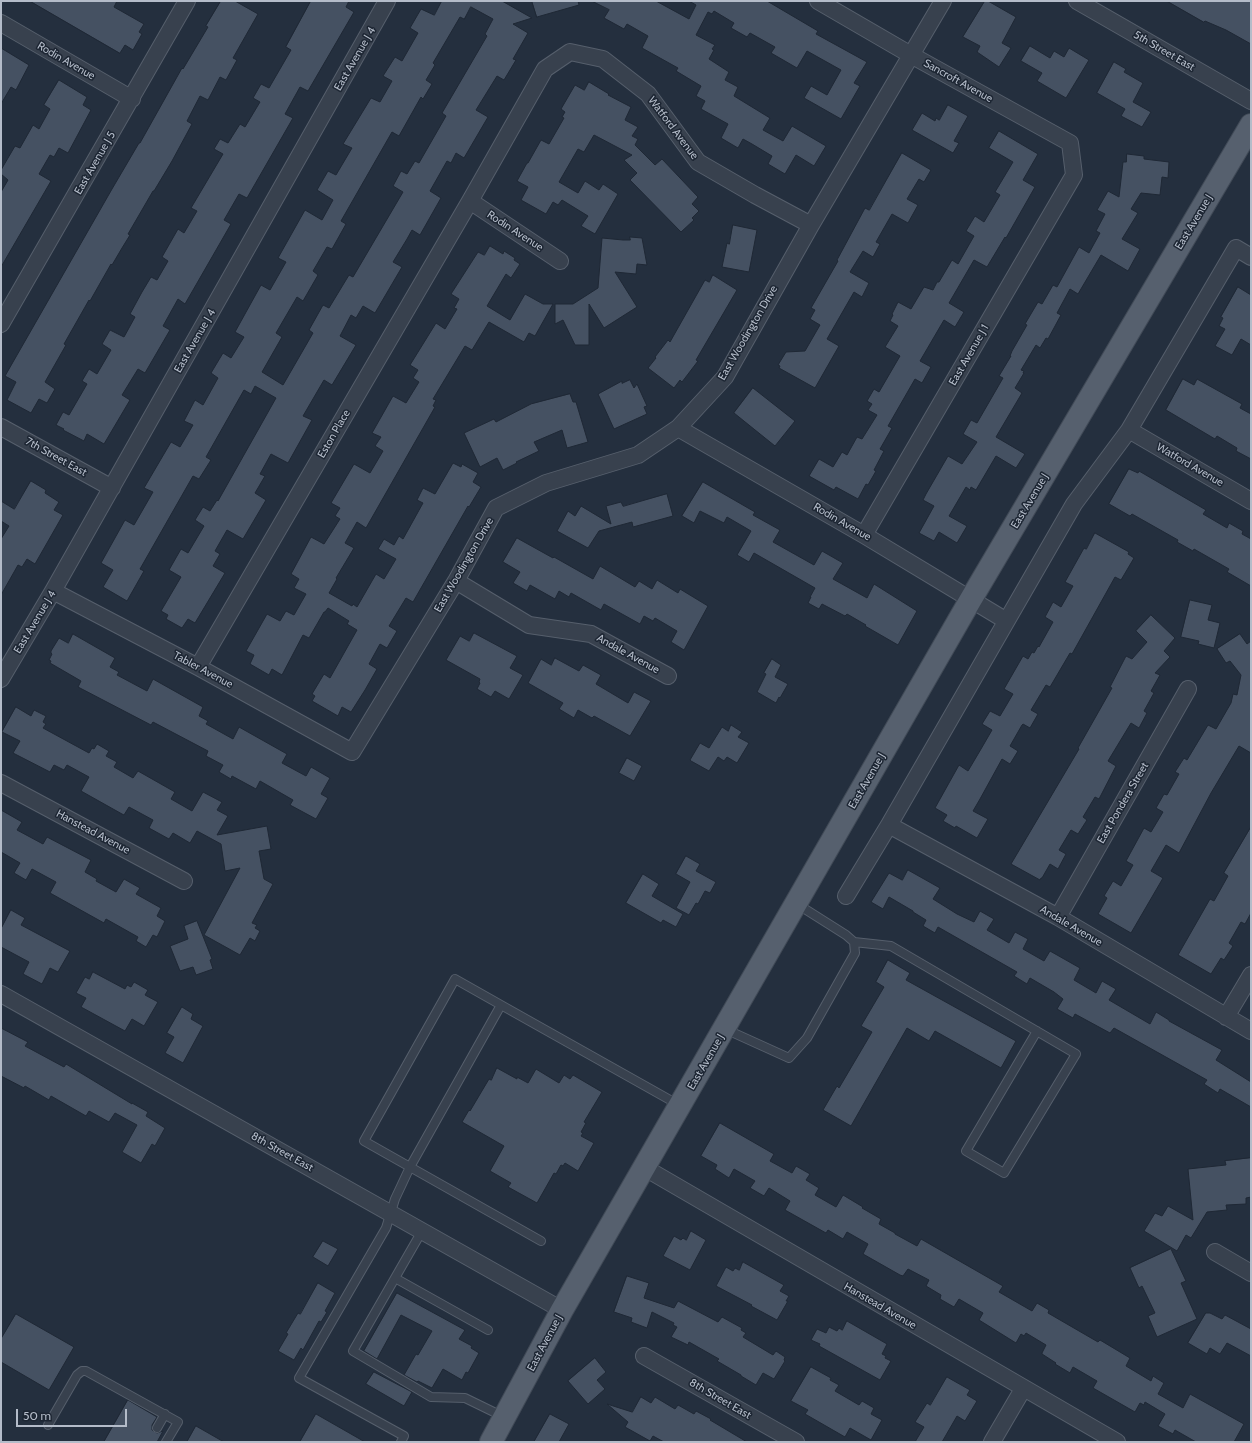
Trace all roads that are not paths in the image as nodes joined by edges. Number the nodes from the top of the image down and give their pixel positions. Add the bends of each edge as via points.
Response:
1 (187, 1) edge
2 (387, 1) edge
3 (818, 1) edge
4 (943, 1) edge
5 (1077, 1) edge
6 (1, 22) edge
7 (911, 55) junction
8 (132, 99) junction
9 (1251, 101) edge
10 (1251, 125) edge
11 (1074, 175) joint
12 (470, 201) junction
13 (811, 224) junction
14 (1251, 257) edge
15 (560, 261) dead end
16 (1, 324) edge
17 (1, 427) edge
18 (678, 428) junction
19 (1129, 430) junction
20 (112, 488) junction
21 (1251, 500) edge
22 (864, 535) junction
23 (456, 581) junction
24 (53, 592) junction
25 (971, 599) junction
26 (1006, 620) junction
27 (198, 667) junction
28 (668, 676) dead end
29 (1, 679) edge
30 (1188, 689) dead end
31 (352, 752) joint
32 (1, 783) edge
33 (889, 825) junction
34 (184, 881) dead end
35 (846, 896) dead end
36 (796, 904) junction
37 (1058, 917) junction
38 (854, 942) junction
39 (1251, 975) edge
40 (1, 994) edge
41 (501, 1005) junction
42 (1226, 1017) junction
43 (725, 1029) junction
44 (1037, 1031) junction
45 (1251, 1031) edge
46 (681, 1106) junction
47 (410, 1167) junction
48 (645, 1168) junction
49 (391, 1214) junction
50 (422, 1231) junction
51 (541, 1241) dead end
52 (1215, 1252) dead end
53 (1251, 1273) edge
54 (395, 1278) junction
55 (562, 1310) junction
56 (488, 1330) dead end
57 (644, 1356) dead end
58 (1023, 1389) junction
59 (165, 1414) junction
60 (505, 1418) junction
61 (48, 1426) dead end
62 (157, 1428) dead end
63 (166, 1442) edge
64 (401, 1442) edge
65 (491, 1442) edge
66 (796, 1442) edge
67 (992, 1442) edge
68 (1116, 1442) edge

1 - 8 street, East Avenue J 5
2 - 20 street, East Avenue J 4
3 - 7 street, Sancroft Avenue
4 - 7 street, East Woodington Drive
5 - 9 street, 5th Street East
6 - 8 street, Rodin Avenue
7 - 11 street, Sancroft Avenue via 1070,143
7 - 13 street, East Woodington Drive
8 - 16 street, East Avenue J 5
10 - 25 main road, East Avenue J
11 - 22 street, East Avenue J 1
12 - 13 street, Watford Avenue via 545,69 570,52 603,59 648,94 698,162
12 - 15 street, Rodin Avenue
12 - 27 street, Eston Place
13 - 18 street, East Woodington Drive via 725,377
14 - 19 street via 1236,248
17 - 20 street, 7th Street East
18 - 22 street, Rodin Avenue
18 - 23 street, East Woodington Drive via 638,455 546,483 496,508
19 - 21 street, Watford Avenue
19 - 26 street via 1074,504
20 - 24 street, East Avenue J 4
22 - 25 street, Rodin Avenue
23 - 28 street, Andale Avenue via 529,625 591,634
23 - 31 street, East Woodington Drive
24 - 27 street, Tabler Avenue
24 - 29 street, East Avenue J 4
25 - 26 street, Rodin Avenue
25 - 36 main road, East Avenue J
26 - 33 street
27 - 31 street, Tabler Avenue
30 - 37 street, East Pondera Street
32 - 34 street, Hanstead Avenue
33 - 35 street
33 - 37 street, Andale Avenue
36 - 38 lane
36 - 43 main road, East Avenue J
37 - 42 street, Andale Avenue
38 - 43 lane via 855,952 807,1038 789,1058
38 - 44 lane via 891,946
39 - 42 street
40 - 49 street, 8th Street East
41 - 46 lane
41 - 47 lane
41 - 47 lane via 455,979 364,1141
42 - 45 street, Andale Avenue
43 - 46 main road, East Avenue J
44 - 44 lane via 1076,1054 1004,1173 966,1151
46 - 48 main road, East Avenue J
47 - 49 lane
47 - 51 lane
48 - 55 main road, East Avenue J
48 - 58 street, Hanstead Avenue
49 - 50 street, 8th Street East
49 - 64 lane via 386,1228 299,1378 404,1436
50 - 54 lane
50 - 55 street, 8th Street East
52 - 53 street
54 - 56 lane
54 - 60 lane via 353,1351 431,1398 465,1398
55 - 60 main road, East Avenue J
57 - 66 street, 8th Street East
58 - 67 street
58 - 68 street, Hanstead Avenue
59 - 61 lane via 90,1372 82,1371 76,1375
59 - 62 lane
59 - 63 lane via 178,1422
60 - 65 main road, East Avenue J

